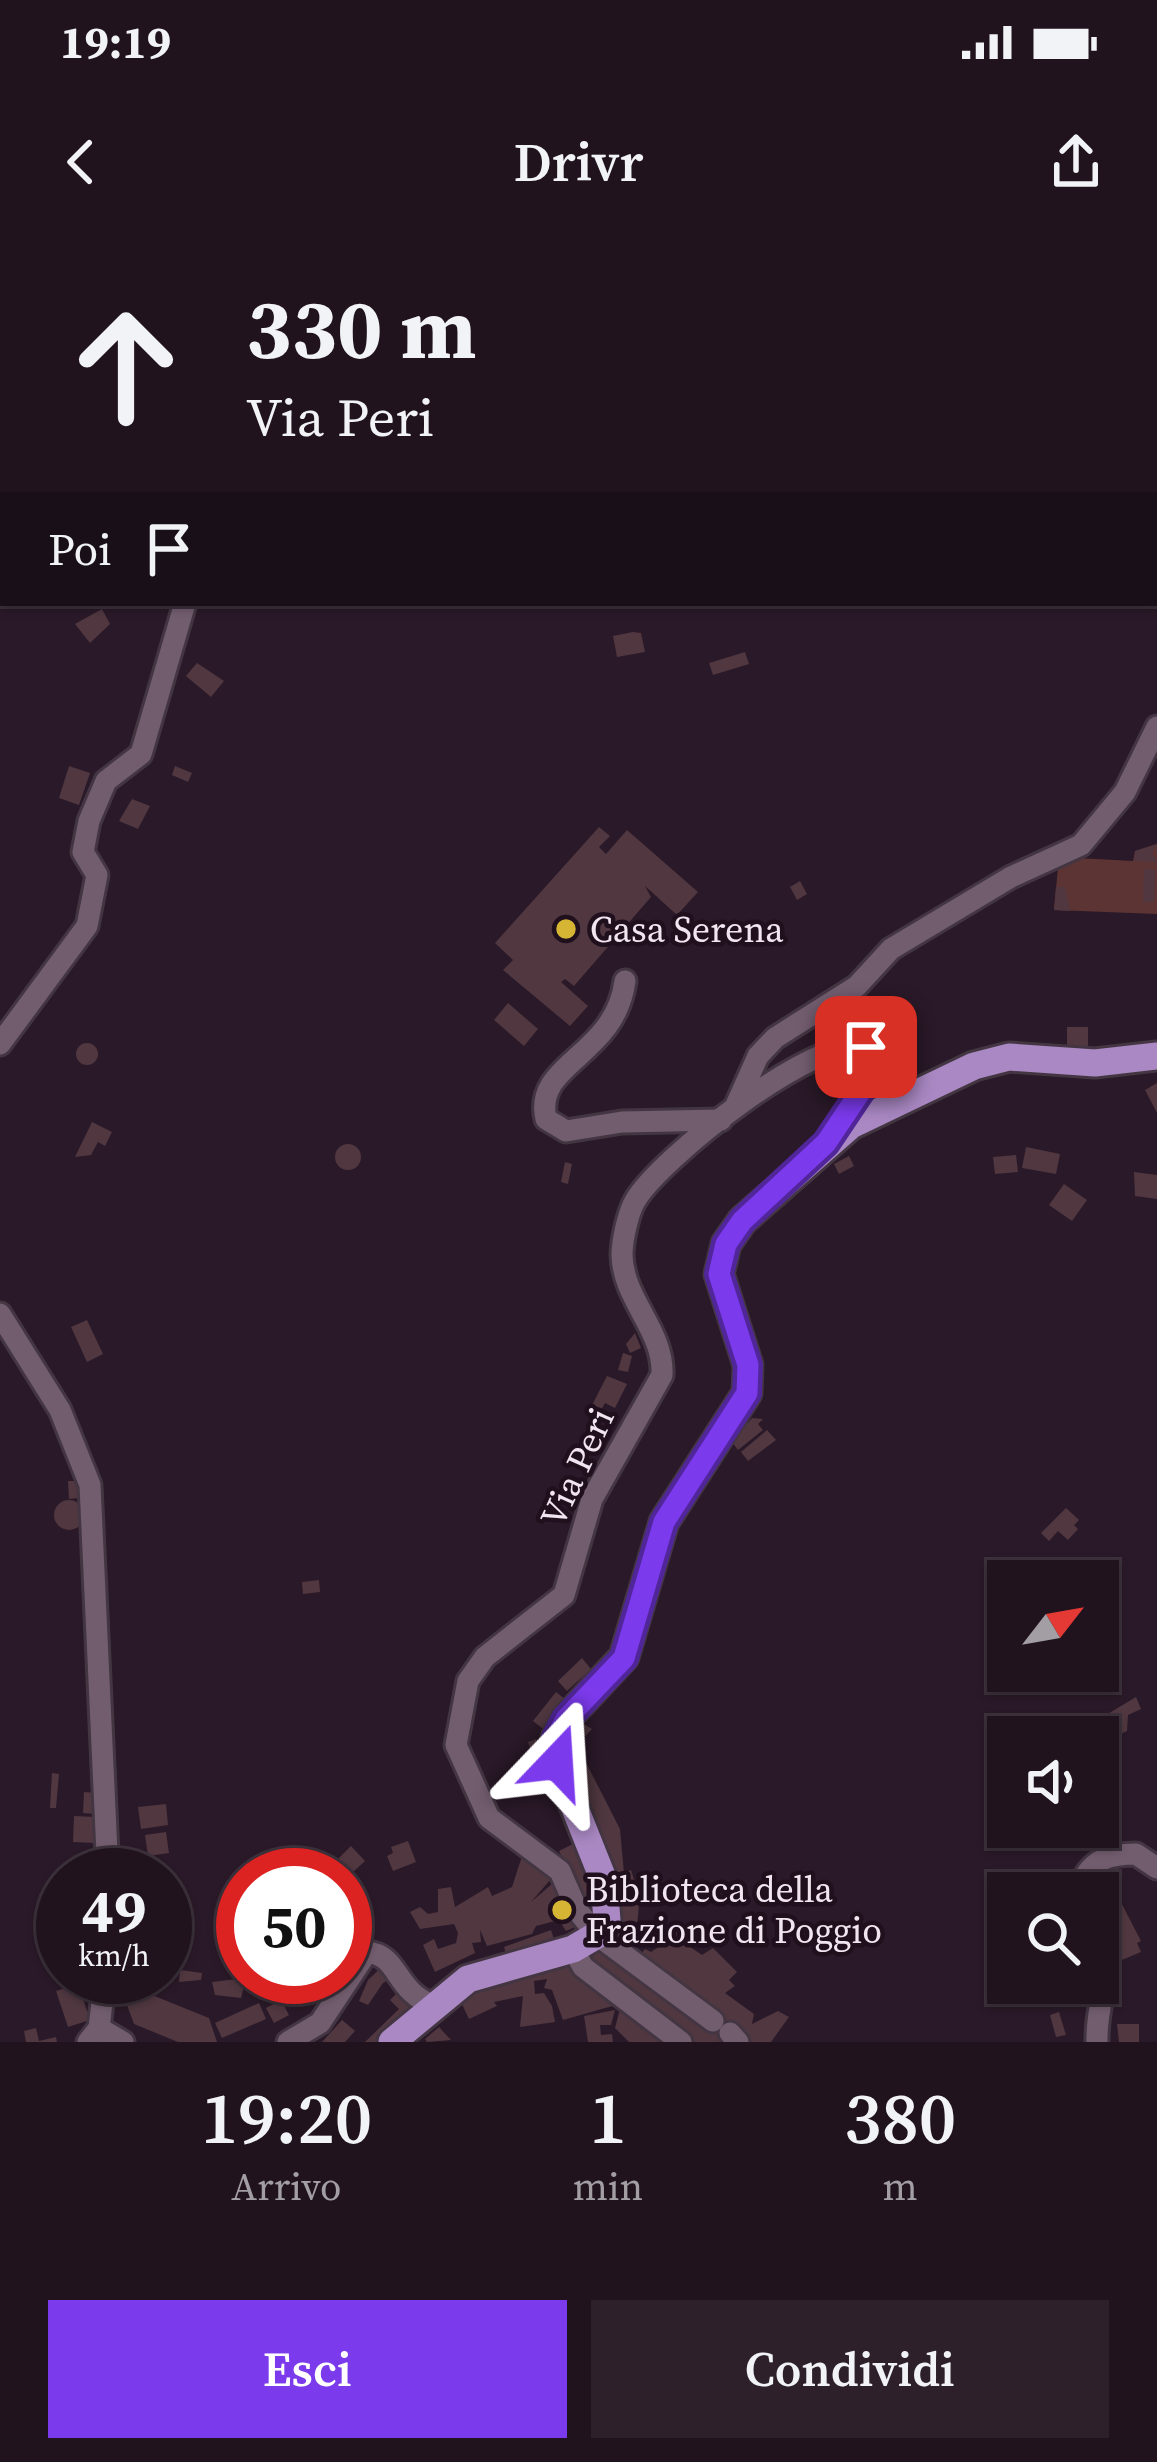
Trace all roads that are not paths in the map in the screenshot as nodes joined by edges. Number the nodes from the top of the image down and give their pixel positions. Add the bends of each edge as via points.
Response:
1 (184, 606) edge
2 (1157, 727) edge
3 (625, 981) dead end
4 (0, 1044) edge
5 (1157, 1056) edge
6 (728, 1113) junction
7 (826, 1143) junction
8 (0, 1314) edge
9 (107, 1848) edge
10 (1157, 1868) edge
11 (1087, 1872) edge
12 (585, 1942) junction
13 (100, 2004) edge
14 (1100, 2004) edge
15 (413, 2029) edge
16 (727, 2032) edge
17 (94, 2035) edge
18 (123, 2042) edge
19 (287, 2042) edge
20 (681, 2042) edge
21 (1097, 2042) edge

1 - 4 street via 141,754 106,781 89,821 83,852 97,875 87,926
2 - 6 street via 1125,792 1081,845 892,949 857,986 767,1047
3 - 6 street via 611,1027 552,1078 542,1102 546,1119 566,1131
5 - 7 main road via 1095,1063 1009,1057 974,1066
6 - 7 street, Via Peri via 838,1046 866,1047 877,1067
6 - 12 street, Via Peri via 633,1203 622,1254 663,1355 662,1376 592,1499 563,1595 485,1658 458,1715 456,1745 489,1818 560,1871
7 - 12 main road via 726,1244 719,1274 748,1365 747,1393 664,1522 624,1658 556,1738 557,1762 609,1906
8 - 9 street via 60,1410 90,1485
10 - 11 street via 1136,1854 1102,1858
12 - 15 main road via 468,1979
12 - 16 street, Via Peri
12 - 20 street via 584,1966
13 - 17 street
14 - 21 street
15 - 19 street via 418,2001 392,1963 367,1952 320,2023
17 - 18 street

